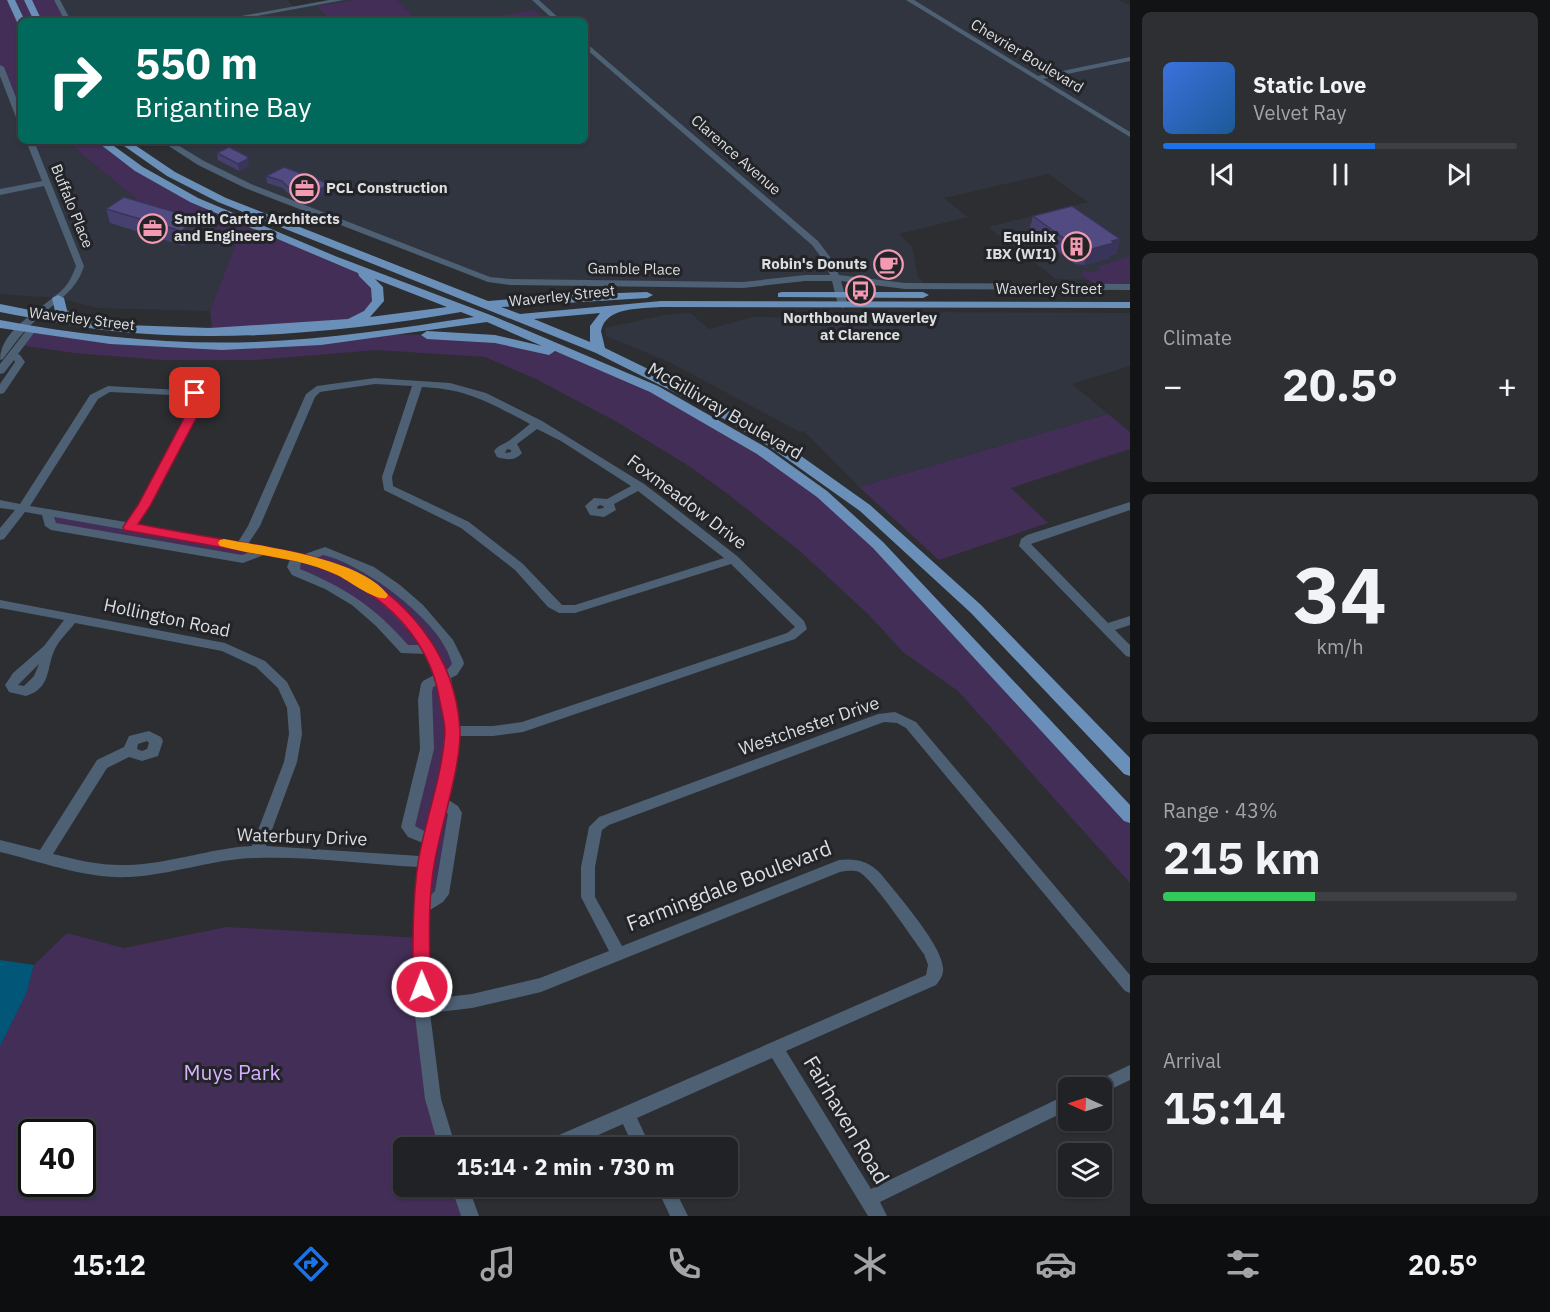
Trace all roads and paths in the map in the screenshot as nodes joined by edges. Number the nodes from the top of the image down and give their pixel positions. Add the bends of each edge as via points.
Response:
1 (11, 0) edge
2 (27, 0) edge
3 (57, 0) edge
4 (341, 0) edge
5 (535, 0) edge
6 (909, 0) edge
7 (19, 18) edge
8 (36, 18) edge
9 (66, 18) edge
10 (235, 18) edge
11 (556, 18) edge
12 (588, 47) edge
13 (1130, 59) edge
14 (0, 67) edge
15 (1037, 78) junction
16 (18, 112) edge
17 (1130, 135) edge
18 (31, 144) edge
19 (105, 144) edge
20 (126, 144) edge
21 (170, 144) edge
22 (47, 183) junction
23 (0, 192) edge
24 (331, 258) junction
25 (836, 278) junction
26 (424, 279) junction
27 (1130, 287) edge
28 (1130, 296) edge
29 (561, 298) junction
30 (842, 300) junction
31 (490, 304) junction
32 (634, 305) junction
33 (1130, 305) edge
34 (0, 309) edge
35 (47, 309) junction
36 (461, 309) junction
37 (519, 317) junction
38 (489, 319) junction
39 (0, 324) edge
40 (78, 324) junction
41 (337, 326) junction
42 (27, 329) junction
43 (379, 334) junction
44 (600, 350) junction
45 (3, 355) edge
46 (587, 359) junction
47 (0, 371) edge
48 (418, 383) junction
49 (0, 391) edge
50 (538, 423) junction
51 (510, 446) dead end
52 (640, 486) junction
53 (609, 503) dead end
54 (0, 504) edge
55 (1130, 506) edge
56 (23, 508) junction
57 (47, 512) junction
58 (129, 527) junction
59 (0, 536) edge
60 (241, 546) junction
61 (264, 550) junction
62 (301, 558) junction
63 (733, 559) junction
64 (0, 604) edge
65 (73, 617) junction
66 (1130, 620) edge
67 (1106, 629) junction
68 (48, 649) dead end
69 (430, 649) junction
70 (1130, 653) edge
71 (444, 677) junction
72 (452, 731) junction
73 (130, 750) dead end
74 (1130, 769) edge
75 (440, 801) junction
76 (1130, 816) edge
77 (430, 840) junction
78 (0, 846) edge
79 (257, 852) junction
80 (45, 855) junction
81 (426, 862) junction
82 (422, 907) junction
83 (618, 954) junction
84 (1130, 986) edge
85 (422, 1007) junction
86 (775, 1048) junction
87 (1130, 1072) edge
88 (1112, 1081) edge
89 (1058, 1107) edge
90 (626, 1113) junction
91 (445, 1137) edge
92 (573, 1137) edge
93 (638, 1137) edge
94 (464, 1197) edge
95 (670, 1197) edge
96 (868, 1199) junction
97 (470, 1216) edge
98 (679, 1216) edge
99 (878, 1216) edge

1 - 7 main road
2 - 8 main road
3 - 9 street
4 - 10 street
5 - 11 street
6 - 15 street, Chevrier Boulevard
12 - 25 street, Clarence Avenue via 815,243 828,257
13 - 15 street
14 - 16 street
15 - 17 street, Chevrier Boulevard
18 - 22 street, Buffalo Place
19 - 24 main road, McGillivray Boulevard via 139,169 194,200
20 - 26 main road, McGillivray Boulevard via 171,174 222,200
21 - 25 street, Gamble Place via 248,186 488,279 743,285
22 - 23 street
22 - 35 street, Buffalo Place via 80,266 77,278
24 - 36 main road, McGillivray Boulevard
24 - 41 main road via 365,275 379,295 368,313
25 - 27 street, Gamble Place via 905,286
25 - 30 street, Clarence Avenue
26 - 29 main road via 494,294
26 - 31 main road, McGillivray Boulevard
28 - 30 main road, Waverley Street
29 - 30 main road, Waverley Street via 629,295
29 - 31 main road, Waverley Street
30 - 32 main road, Waverley Street
30 - 33 main road, Waverley Street
31 - 36 main road, Waverley Street
31 - 37 main road, McGillivray Boulevard
32 - 37 main road, Waverley Street
32 - 44 main road via 608,312 597,320 593,330
34 - 35 main road, Waverley Street
35 - 40 main road, Waverley Street
35 - 40 main road via 61,311
35 - 42 street
36 - 38 main road, McGillivray Boulevard
36 - 41 main road, Waverley Street
37 - 38 main road, Waverley Street
37 - 44 main road, McGillivray Boulevard
38 - 43 main road, Waverley Street
38 - 46 main road, McGillivray Boulevard
39 - 42 main road, Waverley Street
40 - 41 main road, Waverley Street via 196,332
42 - 43 main road, Waverley Street via 93,339 223,346
42 - 45 street
43 - 46 main road via 495,339
44 - 74 main road, McGillivray Boulevard via 709,404 775,444 865,508 976,609
45 - 47 street
45 - 49 street via 17,357 20,362
46 - 76 main road, McGillivray Boulevard via 674,400 762,451 822,494 878,545
48 - 50 street, Foxmeadow Drive via 469,390
48 - 60 street, Foxmeadow Drive via 375,381 317,389 310,396 254,525
48 - 63 street via 387,477 388,488 465,525 519,567 559,609 575,609
50 - 51 street
50 - 52 street, Foxmeadow Drive
52 - 53 street
52 - 63 street, Foxmeadow Drive
54 - 56 street
55 - 67 street via 1025,542 1028,551
56 - 57 street
56 - 58 street via 99,392 116,388 195,393 197,405
56 - 59 street
57 - 58 street
57 - 61 street via 51,526 62,528 243,559
58 - 60 street
60 - 61 street
61 - 62 street
62 - 69 street via 330,566 384,597
62 - 69 street via 293,567 296,572 333,586 370,611 405,650
62 - 71 street via 329,552 371,571 409,597 431,620 458,660 453,672
63 - 72 street, Foxmeadow Drive via 797,618 801,629 798,633 523,727
64 - 65 street, Hollington Road
65 - 68 street
65 - 79 street, Hollington Road via 225,646 251,657 279,678 295,707 297,740
66 - 67 street
67 - 70 street
69 - 71 street
71 - 72 street
71 - 77 street via 427,684 427,751 408,827
72 - 75 street
73 - 80 street via 102,764
75 - 77 street
75 - 82 street via 455,813 444,887 438,898
77 - 81 street
78 - 80 street, Waterbury Drive
79 - 80 street, Waterbury Drive via 125,871
79 - 81 street, Waterbury Drive
81 - 82 street
82 - 85 street
83 - 84 street, Westchester Drive via 588,897 588,867 596,827 883,717 898,717 911,725
83 - 85 street, Farmingdale Boulevard via 506,995
83 - 86 street, Farmingdale Boulevard via 839,866 854,863 866,867 930,951 936,974 931,980
85 - 91 street via 433,1099
86 - 90 street, Farmingdale Boulevard
86 - 96 street, Fairhaven Road
87 - 88 street
89 - 96 street
90 - 92 street, Farmingdale Boulevard
90 - 93 street
94 - 97 street
95 - 98 street
96 - 99 street, Fairhaven Road

